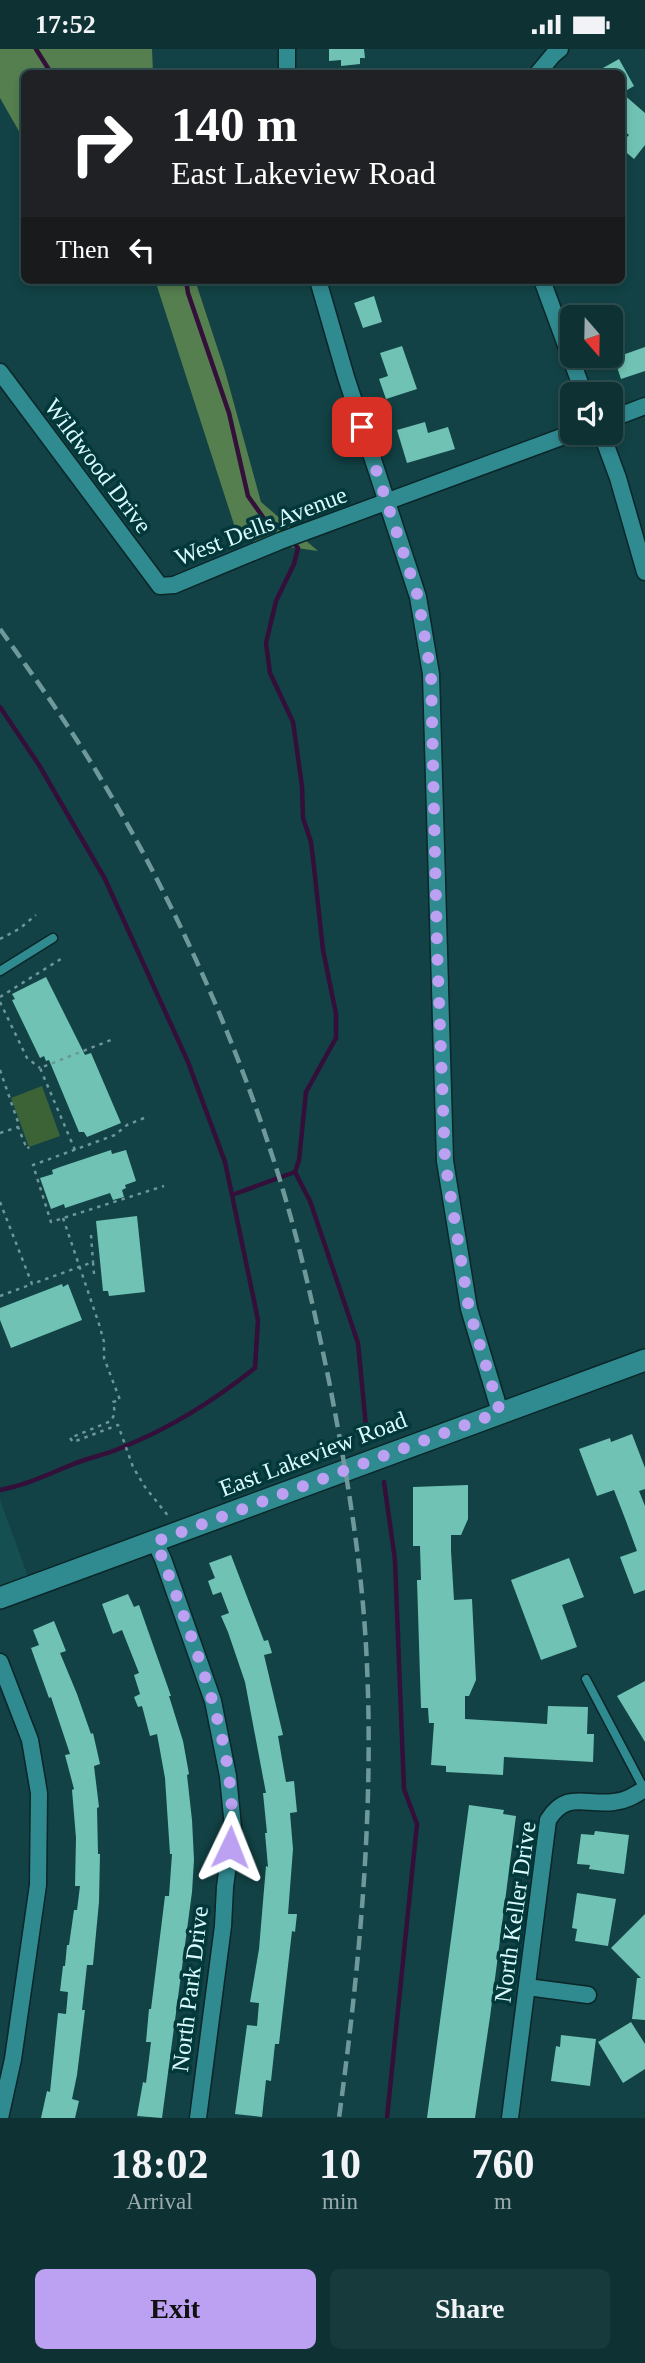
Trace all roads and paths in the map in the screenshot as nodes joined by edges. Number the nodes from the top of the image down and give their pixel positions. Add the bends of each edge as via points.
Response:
1 (287, 49) edge
2 (560, 49) edge
3 (287, 70) edge
4 (540, 70) edge
5 (319, 284) edge
6 (543, 284) edge
7 (0, 372) edge
8 (580, 382) edge
9 (645, 406) edge
10 (623, 414) edge
11 (560, 438) edge
12 (606, 445) edge
13 (387, 502) junction
14 (645, 572) edge
15 (160, 586) joint
16 (36, 915) dead end
17 (53, 938) dead end
18 (0, 939) edge
19 (64, 957) dead end
20 (0, 971) edge
21 (0, 1000) edge
22 (111, 1040) dead end
23 (40, 1068) junction
24 (0, 1070) edge
25 (144, 1118) dead end
26 (18, 1127) junction
27 (0, 1133) edge
28 (29, 1147) dead end
29 (75, 1150) junction
30 (164, 1186) dead end
31 (0, 1202) edge
32 (63, 1218) junction
33 (91, 1235) dead end
34 (93, 1262) junction
35 (80, 1267) junction
36 (94, 1274) dead end
37 (32, 1284) junction
38 (0, 1296) edge
39 (645, 1360) edge
40 (500, 1412) junction
41 (179, 1533) junction
42 (155, 1542) junction
43 (0, 1598) edge
44 (0, 1662) edge
45 (586, 1679) dead end
46 (645, 1789) edge
47 (527, 1987) junction
48 (588, 1995) dead end
49 (0, 2118) edge
50 (198, 2118) edge
51 (510, 2118) edge

1 - 3 street
2 - 4 street
5 - 13 street
6 - 8 street
7 - 15 street, Wildwood Drive
9 - 10 street
11 - 13 street, West Dells Avenue
12 - 14 street
13 - 15 street, West Dells Avenue via 174,585
13 - 40 street via 418,597 431,674 445,1161 469,1309
16 - 18 path
17 - 20 lane
19 - 21 path
21 - 23 path via 27,1058
22 - 23 path
23 - 29 path
24 - 26 path
25 - 29 path
26 - 27 path
26 - 28 path
29 - 32 path via 33,1165 51,1221
30 - 32 path
31 - 37 path
32 - 35 path
33 - 34 path
34 - 35 path
34 - 36 path
35 - 37 path
35 - 41 path via 120,1400 113,1402 111,1421 70,1438 73,1442 118,1425 133,1468
37 - 38 path
39 - 40 main road, East Lakeview Road
40 - 41 main road, East Lakeview Road
41 - 42 main road, East Lakeview Road
42 - 43 main road, East Lakeview Road
42 - 50 street, North Park Drive via 213,1701 233,1827
44 - 49 street via 30,1740 39,1793 38,1885
45 - 46 lane
46 - 47 street, North Keller Drive via 612,1803 571,1800 556,1808 548,1820
47 - 48 street
47 - 51 street, North Keller Drive

